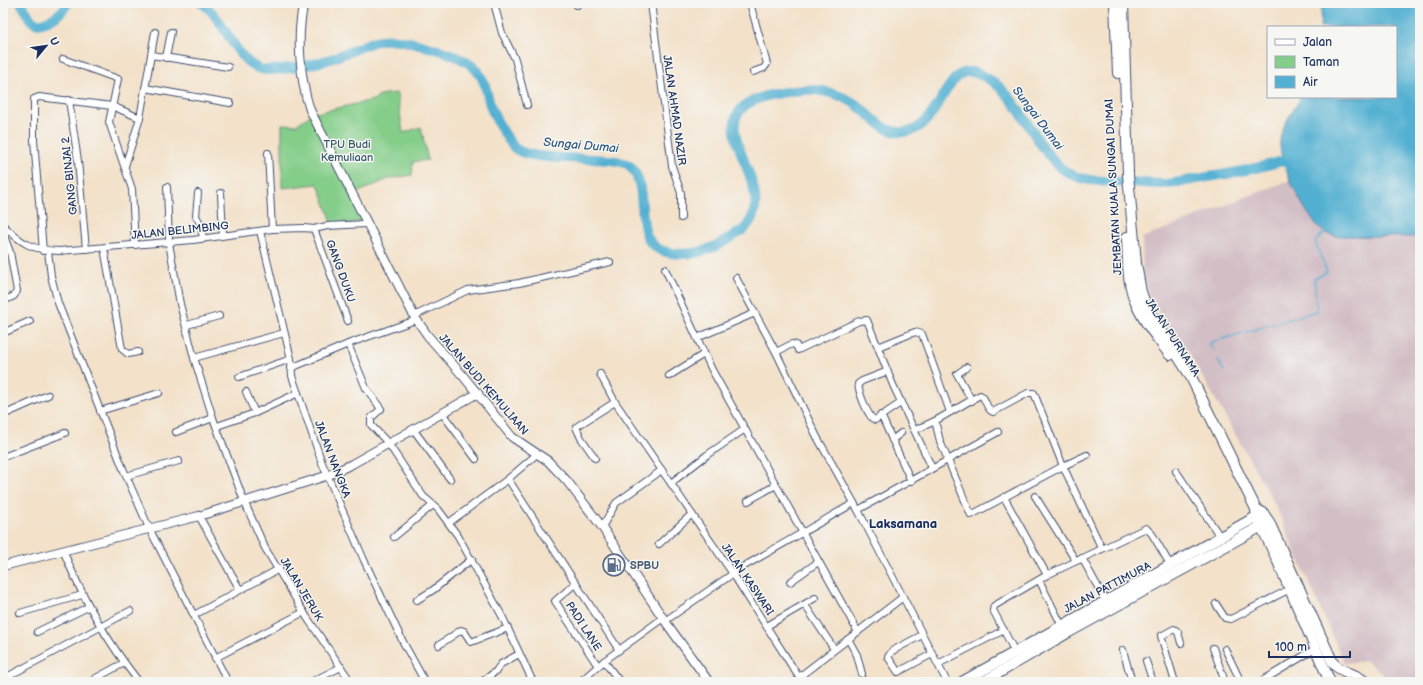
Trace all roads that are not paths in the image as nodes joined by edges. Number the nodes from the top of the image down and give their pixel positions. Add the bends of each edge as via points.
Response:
1 (304, 3) edge
2 (494, 3) edge
3 (651, 3) edge
4 (750, 3) edge
5 (1115, 3) edge
6 (1123, 3) edge
7 (155, 32) dead end
8 (171, 32) dead end
9 (151, 55) junction
10 (166, 58) junction
11 (63, 59) dead end
12 (228, 68) dead end
13 (753, 72) dead end
14 (145, 88) junction
15 (1123, 91) junction
16 (69, 100) junction
17 (230, 103) dead end
18 (527, 105) dead end
19 (112, 106) junction
20 (140, 118) junction
21 (268, 153) dead end
22 (126, 166) junction
23 (167, 187) dead end
24 (198, 193) dead end
25 (221, 193) dead end
26 (681, 218) dead end
27 (366, 224) junction
28 (3, 226) edge
29 (314, 229) junction
30 (272, 230) junction
31 (260, 231) junction
32 (6, 235) edge
33 (224, 235) junction
34 (203, 239) junction
35 (169, 242) junction
36 (135, 245) junction
37 (104, 248) junction
38 (86, 249) junction
39 (46, 251) junction
40 (610, 262) dead end
41 (665, 270) dead end
42 (736, 278) dead end
43 (1134, 281) joint
44 (3, 301) edge
45 (755, 313) junction
46 (219, 316) dead end
47 (415, 318) junction
48 (30, 321) dead end
49 (348, 321) dead end
50 (187, 325) junction
51 (3, 333) edge
52 (284, 333) junction
53 (697, 338) junction
54 (348, 344) junction
55 (878, 347) junction
56 (138, 352) dead end
57 (776, 352) junction
58 (704, 354) junction
59 (194, 358) junction
60 (291, 359) junction
61 (967, 367) dead end
62 (291, 368) junction
63 (888, 371) junction
64 (600, 374) dead end
65 (669, 376) dead end
66 (239, 377) dead end
67 (246, 392) dead end
68 (159, 393) dead end
69 (298, 393) junction
70 (478, 393) junction
71 (48, 395) dead end
72 (972, 401) junction
73 (615, 402) junction
74 (902, 402) junction
75 (100, 411) junction
76 (950, 412) junction
77 (255, 413) junction
78 (442, 413) junction
79 (3, 415) edge
80 (881, 415) junction
81 (213, 418) junction
82 (935, 421) junction
83 (217, 426) junction
84 (413, 429) junction
85 (745, 429) junction
86 (914, 429) junction
87 (176, 432) dead end
88 (998, 432) dead end
89 (65, 433) dead end
90 (892, 440) junction
91 (388, 443) junction
92 (537, 454) junction
93 (1087, 455) dead end
94 (3, 457) edge
95 (595, 458) dead end
96 (476, 459) dead end
97 (948, 459) junction
98 (179, 461) dead end
99 (1063, 466) junction
100 (932, 468) junction
101 (662, 470) junction
102 (1176, 471) dead end
103 (329, 474) junction
104 (126, 476) junction
105 (450, 479) dead end
106 (508, 479) junction
107 (910, 480) junction
108 (671, 483) junction
109 (776, 484) junction
110 (1035, 496) dead end
111 (1004, 497) junction
112 (244, 501) junction
113 (748, 502) dead end
114 (854, 504) junction
115 (433, 505) junction
116 (858, 510) junction
117 (692, 514) junction
118 (199, 516) junction
119 (1261, 517) junction
120 (450, 522) junction
121 (602, 527) junction
122 (149, 528) junction
123 (803, 533) junction
124 (394, 537) dead end
125 (1221, 538) junction
126 (659, 544) dead end
127 (1102, 549) junction
128 (63, 550) junction
129 (1082, 558) junction
130 (472, 559) junction
131 (1076, 561) junction
132 (818, 562) junction
133 (3, 566) edge
134 (1171, 566) junction
135 (279, 569) junction
136 (733, 574) junction
137 (1047, 575) junction
138 (1039, 580) junction
139 (790, 582) dead end
140 (576, 583) junction
141 (1290, 589) junction
142 (240, 590) junction
143 (82, 595) junction
144 (903, 597) junction
145 (816, 598) dead end
146 (417, 600) dead end
147 (1105, 600) junction
148 (1216, 604) dead end
149 (804, 605) junction
150 (88, 607) junction
151 (130, 612) dead end
152 (304, 612) junction
153 (20, 613) dead end
154 (194, 615) junction
155 (664, 620) junction
156 (767, 626) junction
157 (100, 628) junction
158 (508, 628) junction
159 (1064, 629) junction
160 (1004, 630) junction
161 (37, 632) dead end
162 (858, 632) junction
163 (922, 635) junction
164 (848, 639) junction
165 (1181, 643) dead end
166 (439, 646) dead end
167 (1213, 648) dead end
168 (834, 649) junction
169 (1225, 649) dead end
170 (1315, 649) junction
171 (619, 650) junction
172 (1123, 650) dead end
173 (1015, 652) junction
174 (519, 654) junction
175 (932, 654) junction
176 (215, 658) junction
177 (604, 661) junction
178 (1146, 661) dead end
179 (124, 663) junction
180 (938, 664) junction
181 (598, 666) junction
182 (341, 667) junction
183 (1344, 673) junction
184 (862, 674) dead end
185 (3, 679) edge
186 (801, 680) edge
187 (95, 682) edge
188 (139, 682) edge
189 (228, 682) edge
190 (311, 682) edge
191 (351, 682) edge
192 (425, 682) edge
193 (482, 682) edge
194 (533, 682) edge
195 (580, 682) edge
196 (620, 682) edge
197 (709, 682) edge
198 (947, 682) edge
199 (962, 682) edge
200 (983, 682) edge
201 (1132, 682) edge
202 (1153, 682) edge
203 (1175, 682) edge
204 (1225, 682) edge
205 (1241, 682) edge
206 (1260, 682) edge
207 (1330, 682) edge
208 (1365, 682) edge

1 - 27 street, JALAN BUDI KEMULIAAN via 300,18 304,88 314,119
2 - 18 street via 504,39 515,59
3 - 26 street, JALAN AHMAD NAZIR via 672,166 681,193
4 - 13 street via 767,64
5 - 15 main road
6 - 15 main road
7 - 9 street
8 - 10 street
9 - 10 street
9 - 14 street
10 - 12 street
11 - 19 street via 117,78
14 - 17 street
14 - 20 street
15 - 43 main road, JEMBATAN KUALA SUNGAI DUMAI
16 - 19 street
16 - 38 street, GANG BINJAI 2 via 78,161
16 - 39 street via 39,97 34,101 34,140
19 - 20 street
19 - 22 street via 109,123
20 - 22 street
21 - 30 street
22 - 36 street via 132,191
23 - 35 street, JALAN JERUK
24 - 34 street via 196,216 201,225
25 - 33 street
27 - 29 street, JALAN BELIMBING
27 - 47 street, JALAN BUDI KEMULIAAN
28 - 32 street, JALAN BELIMBING
29 - 30 street, JALAN BELIMBING
29 - 49 street, GANG DUKU
30 - 31 street, JALAN BELIMBING
31 - 33 street, JALAN BELIMBING
31 - 52 street, JALAN NANGKA
32 - 39 street, JALAN BELIMBING via 26,246
32 - 44 street via 17,291 14,296
33 - 34 street, JALAN BELIMBING
34 - 35 street, JALAN BELIMBING
35 - 36 street, JALAN BELIMBING
35 - 50 street, JALAN JERUK via 180,304
36 - 37 street, JALAN BELIMBING
37 - 38 street, JALAN BELIMBING
37 - 56 street via 122,349 128,354
38 - 39 street, JALAN BELIMBING
39 - 75 street via 58,302
40 - 47 street via 519,283 468,290
41 - 53 street
42 - 45 street
43 - 119 main road, JALAN PURNAMA via 1187,370
45 - 53 street
45 - 57 street
46 - 50 street
47 - 54 street
47 - 70 street, JALAN BUDI KEMULIAAN
48 - 51 street
50 - 59 street, JALAN JERUK
52 - 59 street
52 - 60 street, JALAN NANGKA
53 - 58 street
54 - 62 street
54 - 91 street via 366,388 380,409 370,422
55 - 57 street via 870,323 865,320 804,348 798,350 796,345 792,344
55 - 63 street
55 - 76 street via 915,332 922,334
57 - 114 street via 817,437
58 - 65 street
58 - 85 street
59 - 81 street, JALAN JERUK
60 - 62 street, JALAN NANGKA
60 - 66 street
61 - 72 street via 957,374
62 - 69 street, JALAN NANGKA
63 - 74 street
63 - 80 street via 862,381 858,386 872,420
64 - 73 street, JALAN KASWARI
67 - 77 street
68 - 75 street
69 - 77 street
69 - 103 street, JALAN NANGKA via 322,463
70 - 78 street
70 - 92 street, JALAN BUDI KEMULIAAN via 512,437
71 - 79 street
72 - 76 street
72 - 99 street via 982,396 988,409 993,412 1034,392
73 - 95 street via 576,427
73 - 101 street, JALAN KASWARI
74 - 80 street
74 - 86 street
75 - 104 street
76 - 82 street
77 - 83 street
78 - 84 street
78 - 96 street
80 - 90 street
81 - 83 street, JALAN JERUK
81 - 87 street
82 - 86 street
82 - 97 street
83 - 112 street, JALAN JERUK
84 - 91 street
84 - 105 street
85 - 108 street
85 - 109 street
86 - 90 street
86 - 100 street
88 - 97 street
89 - 94 street
90 - 107 street
91 - 103 street
91 - 115 street via 423,496
92 - 106 street
92 - 121 street, JALAN BUDI KEMULIAAN via 558,471
93 - 99 street
97 - 100 street
97 - 111 street via 971,515
98 - 104 street
99 - 111 street
99 - 127 street
100 - 107 street
101 - 108 street, JALAN KASWARI
101 - 121 street via 616,503
102 - 125 street
103 - 112 street
103 - 192 street, JALAN NANGKA via 364,560
104 - 122 street
106 - 120 street
106 - 140 street
107 - 116 street
108 - 117 street, JALAN KASWARI
109 - 113 street
109 - 123 street
110 - 131 street
111 - 137 street
112 - 118 street
112 - 135 street, JALAN JERUK
114 - 116 street
114 - 123 street
115 - 120 street
115 - 124 street
116 - 144 street
117 - 126 street
117 - 136 street, JALAN KASWARI
118 - 122 street
118 - 142 street
119 - 125 main road, JALAN PATTIMURA
119 - 141 main road
119 - 159 main road, JALAN PATTIMURA
119 - 183 main road via 1329,657
120 - 130 street
121 - 155 street, JALAN BUDI KEMULIAAN
122 - 128 street
122 - 154 street
123 - 132 street
123 - 136 street
125 - 134 main road, JALAN PATTIMURA
127 - 129 street
127 - 134 street via 1146,528
128 - 133 street
128 - 143 street
129 - 131 street
129 - 147 street
130 - 146 street
130 - 158 street
131 - 137 street
132 - 139 street
132 - 162 street
134 - 147 main road, JALAN PATTIMURA
135 - 142 street
135 - 152 street, JALAN JERUK
136 - 155 street
136 - 156 street, JALAN KASWARI
137 - 138 street
138 - 159 street
138 - 160 street via 994,606 993,610
140 - 171 street
140 - 181 street, PADI LANE via 555,601
141 - 148 street via 1230,619 1225,618
141 - 170 main road
142 - 154 street
143 - 150 street
143 - 153 street
144 - 162 street
144 - 163 street
145 - 149 street
147 - 159 main road, JALAN PATTIMURA
149 - 156 street
149 - 168 street
150 - 157 street
150 - 161 street
151 - 157 street
152 - 176 street
152 - 182 street, JALAN JERUK
154 - 176 street
155 - 171 street
155 - 197 street, JALAN BUDI KEMULIAAN
156 - 186 street, JALAN KASWARI
157 - 179 street
157 - 185 street
158 - 166 street via 471,642 464,630 461,630
158 - 174 street
159 - 173 main road, JALAN PATTIMURA
159 - 200 main road, JALAN PATTIMURA
160 - 173 street
160 - 180 street
162 - 164 street
163 - 175 street
163 - 175 street via 892,651 888,657 898,672
164 - 168 street
164 - 184 street via 857,655
165 - 203 street via 1178,632 1174,629 1161,636
167 - 204 street
168 - 186 street
169 - 205 street
170 - 206 street
170 - 207 main road
171 - 177 street
172 - 201 street
173 - 199 main road, JALAN PATTIMURA
174 - 193 street via 501,664
174 - 194 street
175 - 180 street
176 - 189 street
177 - 181 street
177 - 196 street
178 - 202 street
179 - 187 street via 96,678
179 - 188 street
180 - 198 street
181 - 195 street
182 - 190 street
182 - 191 street, JALAN JERUK
183 - 207 main road via 1334,676
183 - 208 main road via 1358,676

